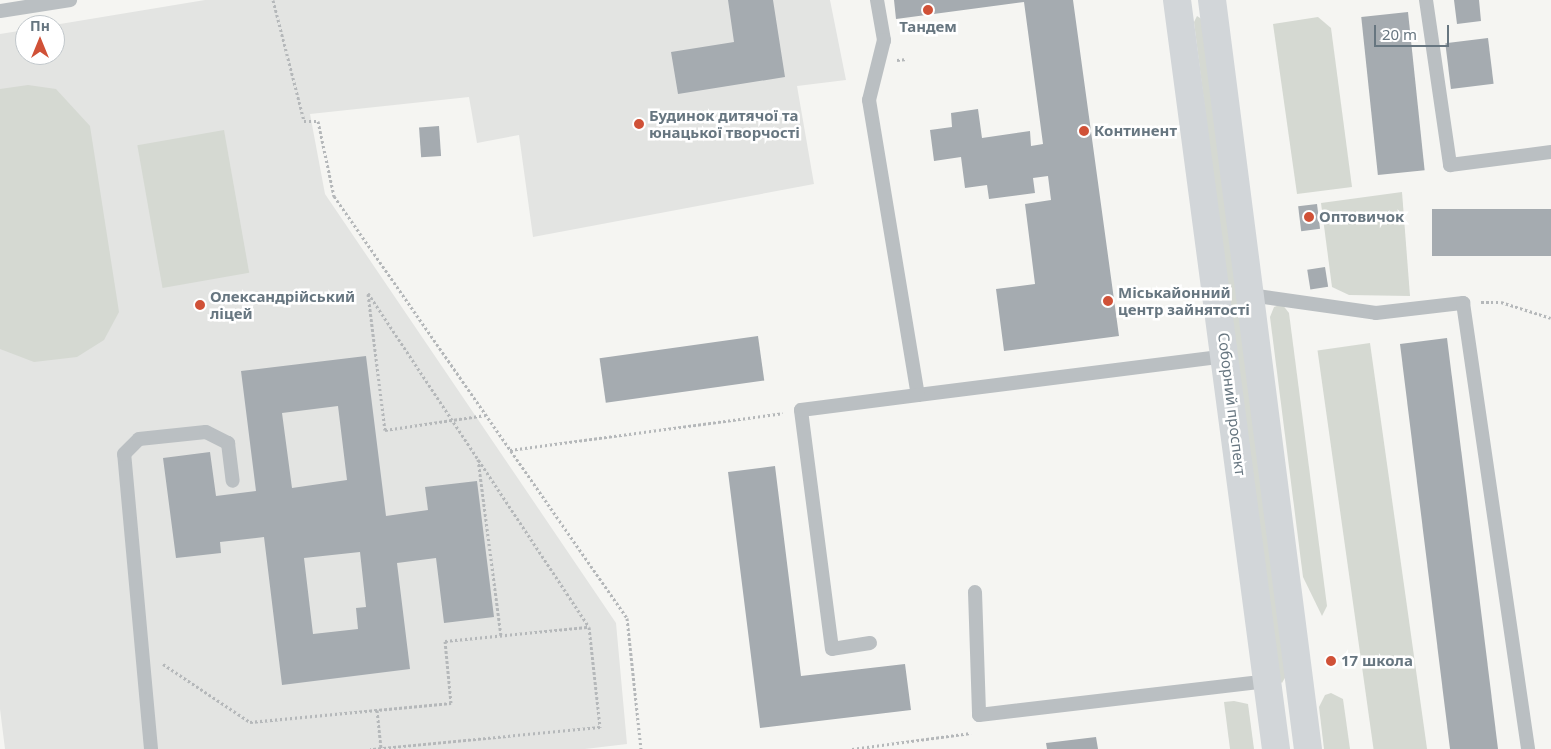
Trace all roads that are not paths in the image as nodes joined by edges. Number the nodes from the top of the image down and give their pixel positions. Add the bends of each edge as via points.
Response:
1 (70, 0) edge
2 (877, 0) edge
3 (1206, 0) edge
4 (1212, 0) edge
5 (1426, 0) edge
6 (1177, 2) edge
7 (0, 11) edge
8 (1551, 152) edge
9 (1250, 295) junction
10 (1226, 356) junction
11 (918, 395) junction
12 (233, 482) dead end
13 (975, 592) dead end
14 (870, 643) dead end
15 (1267, 681) junction
16 (151, 749) edge
17 (1276, 749) edge
18 (1308, 749) edge
19 (1528, 749) edge

1 - 7 lane
2 - 11 lane via 884,40 869,100
3 - 6 main road
4 - 9 main road, Соборний проспект
5 - 8 lane via 1450,165
6 - 10 main road, Соборний проспект
9 - 18 main road, Соборний проспект
9 - 19 lane via 1376,313 1463,303
10 - 11 lane
10 - 15 main road, Соборний проспект
11 - 14 lane via 801,410 832,649
12 - 16 lane via 228,443 206,432 139,439 124,454
13 - 15 lane via 979,716
15 - 17 main road, Соборний проспект

